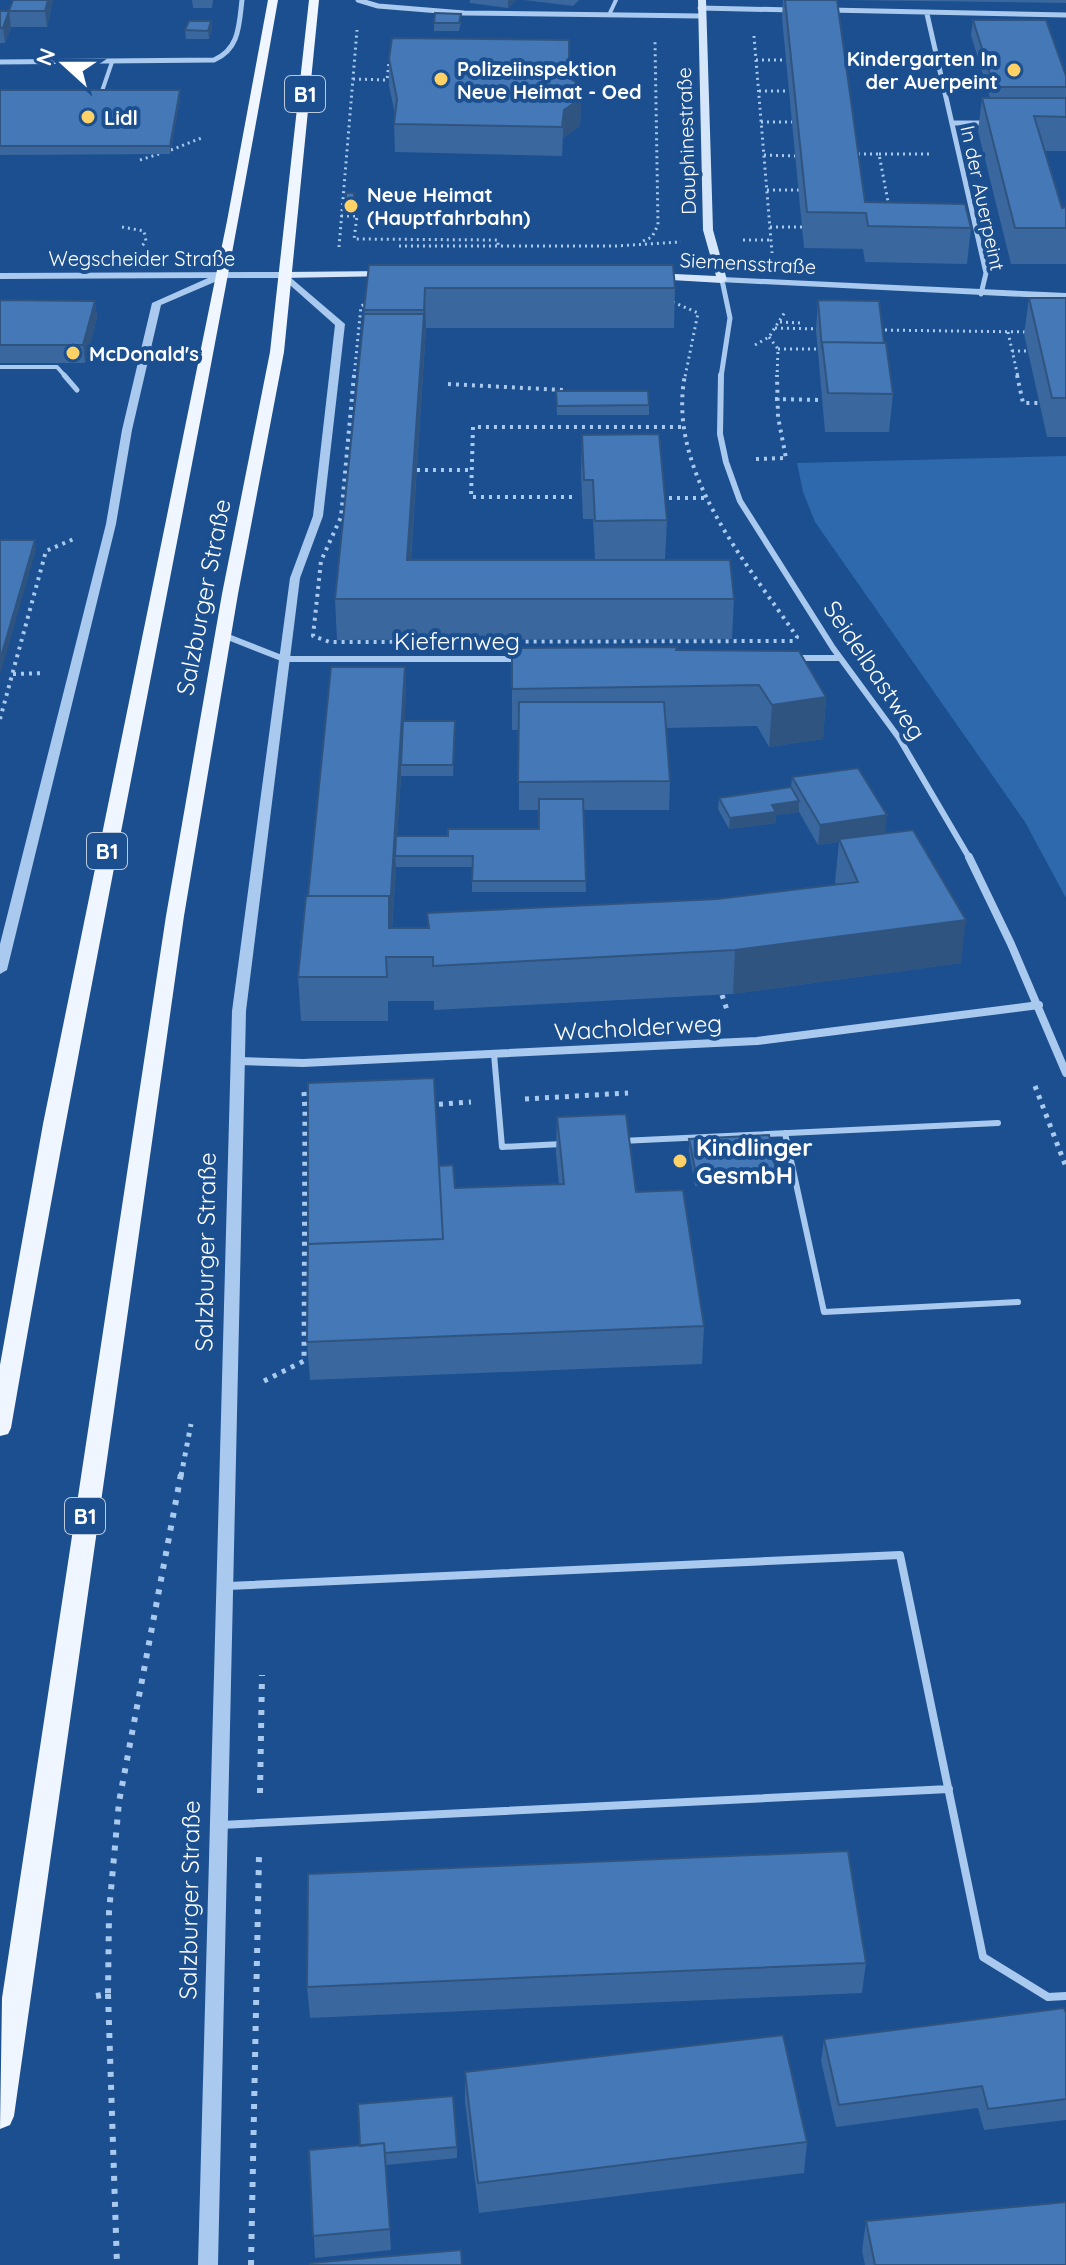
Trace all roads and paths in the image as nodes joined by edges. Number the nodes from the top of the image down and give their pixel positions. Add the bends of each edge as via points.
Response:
1 (242, 0) edge
2 (273, 0) edge
3 (314, 0) edge
4 (358, 0) edge
5 (616, 0) edge
6 (366, 5) junction
7 (701, 8) edge
8 (753, 9) junction
9 (795, 10) edge
10 (824, 10) edge
11 (927, 14) junction
12 (609, 15) junction
13 (653, 15) junction
14 (1066, 15) edge
15 (403, 58) edge
16 (756, 60) junction
17 (787, 60) edge
18 (0, 62) edge
19 (112, 62) junction
20 (353, 79) junction
21 (759, 91) junction
22 (789, 91) edge
23 (100, 97) edge
24 (761, 122) junction
25 (792, 122) edge
26 (952, 123) junction
27 (989, 123) edge
28 (204, 137) dead end
29 (171, 150) edge
30 (159, 154) edge
31 (851, 154) edge
32 (879, 154) junction
33 (933, 154) dead end
34 (764, 155) junction
35 (795, 156) edge
36 (140, 160) edge
37 (767, 190) junction
38 (799, 190) edge
39 (890, 215) edge
40 (341, 216) junction
41 (122, 227) dead end
42 (770, 227) junction
43 (802, 227) edge
44 (736, 241) dead end
45 (498, 246) junction
46 (139, 248) dead end
47 (405, 274) edge
48 (222, 275) junction
49 (284, 275) junction
50 (643, 275) edge
51 (0, 276) edge
52 (722, 280) junction
53 (981, 294) junction
54 (1066, 296) edge
55 (779, 322) dead end
56 (801, 323) dead end
57 (775, 328) dead end
58 (822, 329) edge
59 (868, 330) edge
60 (1008, 332) junction
61 (1037, 332) edge
62 (769, 337) dead end
63 (778, 349) junction
64 (817, 349) edge
65 (1012, 351) junction
66 (1028, 351) edge
67 (0, 367) edge
68 (448, 384) dead end
69 (77, 390) dead end
70 (563, 390) edge
71 (775, 399) junction
72 (822, 400) edge
73 (1040, 403) edge
74 (683, 427) junction
75 (748, 460) dead end
76 (417, 470) edge
77 (472, 470) junction
78 (572, 497) dead end
79 (660, 498) edge
80 (709, 498) junction
81 (87, 533) dead end
82 (223, 635) junction
83 (780, 658) edge
84 (840, 658) junction
85 (284, 659) junction
86 (529, 659) edge
87 (0, 719) edge
88 (0, 970) edge
89 (1039, 1005) junction
90 (494, 1054) junction
91 (238, 1061) junction
92 (1066, 1073) edge
93 (998, 1123) dead end
94 (785, 1133) junction
95 (612, 1141) edge
96 (565, 1144) edge
97 (1018, 1302) dead end
98 (264, 1379) dead end
99 (229, 1386) junction
100 (192, 1422) dead end
101 (0, 1428) edge
102 (224, 1586) junction
103 (949, 1789) junction
104 (219, 1825) junction
105 (108, 1994) junction
106 (96, 1996) dead end
107 (1066, 1996) edge
108 (0, 2116) edge
109 (117, 2265) edge
110 (208, 2265) edge

1 - 19 street via 236,44 223,58
2 - 48 main road, Salzburger Straße / B1
3 - 49 main road, Salzburger Straße / B1
4 - 6 street
5 - 12 lane
6 - 12 street
6 - 20 path via 359,11
7 - 8 street
7 - 13 street
7 - 52 main road, Dauphinestraße via 708,230
8 - 9 street
8 - 16 path
10 - 11 street
11 - 14 street
11 - 26 street, In der Auerpeint
12 - 13 street
13 - 45 path via 656,232 628,245
15 - 20 path via 389,62 387,80
16 - 17 path
16 - 21 path
18 - 19 street
19 - 23 lane
20 - 40 path
21 - 22 path
21 - 24 path
24 - 25 path
24 - 34 path
26 - 27 street
26 - 53 street, In der Auerpeint via 986,273
28 - 29 path
30 - 36 path
31 - 32 path
32 - 33 path
32 - 39 path
34 - 35 path
34 - 37 path
37 - 38 path
37 - 42 path
40 - 45 path via 339,241 355,245
40 - 45 path via 357,216 354,239 498,240
41 - 46 path via 144,231 146,241
42 - 43 path
42 - 44 path via 771,240
47 - 49 main road
48 - 49 street, Wegscheider Straße
48 - 51 street, Wegscheider Straße
48 - 88 street via 157,303 111,524
48 - 101 main road, Salzburger Straße / B1 via 53,1124
49 - 82 main road, Salzburger Straße / B1 via 277,352
49 - 85 street, Salzburger Straße via 340,324 318,516 295,578
50 - 52 main road, Siemensstraße
52 - 53 street, Siemensstraße
52 - 84 street, Seidelbastweg via 733,310 717,425 724,460 750,517
53 - 54 street, Siemensstraße
55 - 56 path
57 - 58 path
59 - 60 path
60 - 61 path
60 - 65 path
62 - 63 path
63 - 64 path
63 - 71 path
65 - 66 path
65 - 73 path via 1023,403
67 - 69 lane via 57,367
68 - 70 path
71 - 72 path
71 - 75 path via 786,458
74 - 77 path via 473,427
74 - 80 path
74 - 80 path via 684,385 698,319 698,313 683,305 365,303 341,517 321,561 311,633 330,642 794,641 797,637
76 - 77 path
77 - 78 path via 471,497
79 - 80 path
81 - 87 path via 46,551
82 - 85 street, Kiefernweg
82 - 108 main road, Salzburger Straße / B1 via 112,1328
83 - 84 street
84 - 89 street, Seidelbastweg via 898,737 954,830
85 - 86 street, Kiefernweg
85 - 91 street, Salzburger Straße via 239,1011
89 - 90 street, Wacholderweg via 757,1041
89 - 92 street, Seidelbastweg
90 - 91 street, Wacholderweg
90 - 96 lane via 502,1147
91 - 99 street, Salzburger Straße
93 - 94 lane
94 - 95 lane
94 - 97 lane via 824,1312
98 - 99 path
99 - 102 street, Salzburger Straße
100 - 105 path via 119,1802
102 - 103 lane via 900,1555
102 - 104 street, Salzburger Straße
103 - 104 lane
103 - 107 lane via 983,1957 1048,1997
104 - 110 street, Salzburger Straße
105 - 106 path
105 - 109 path

